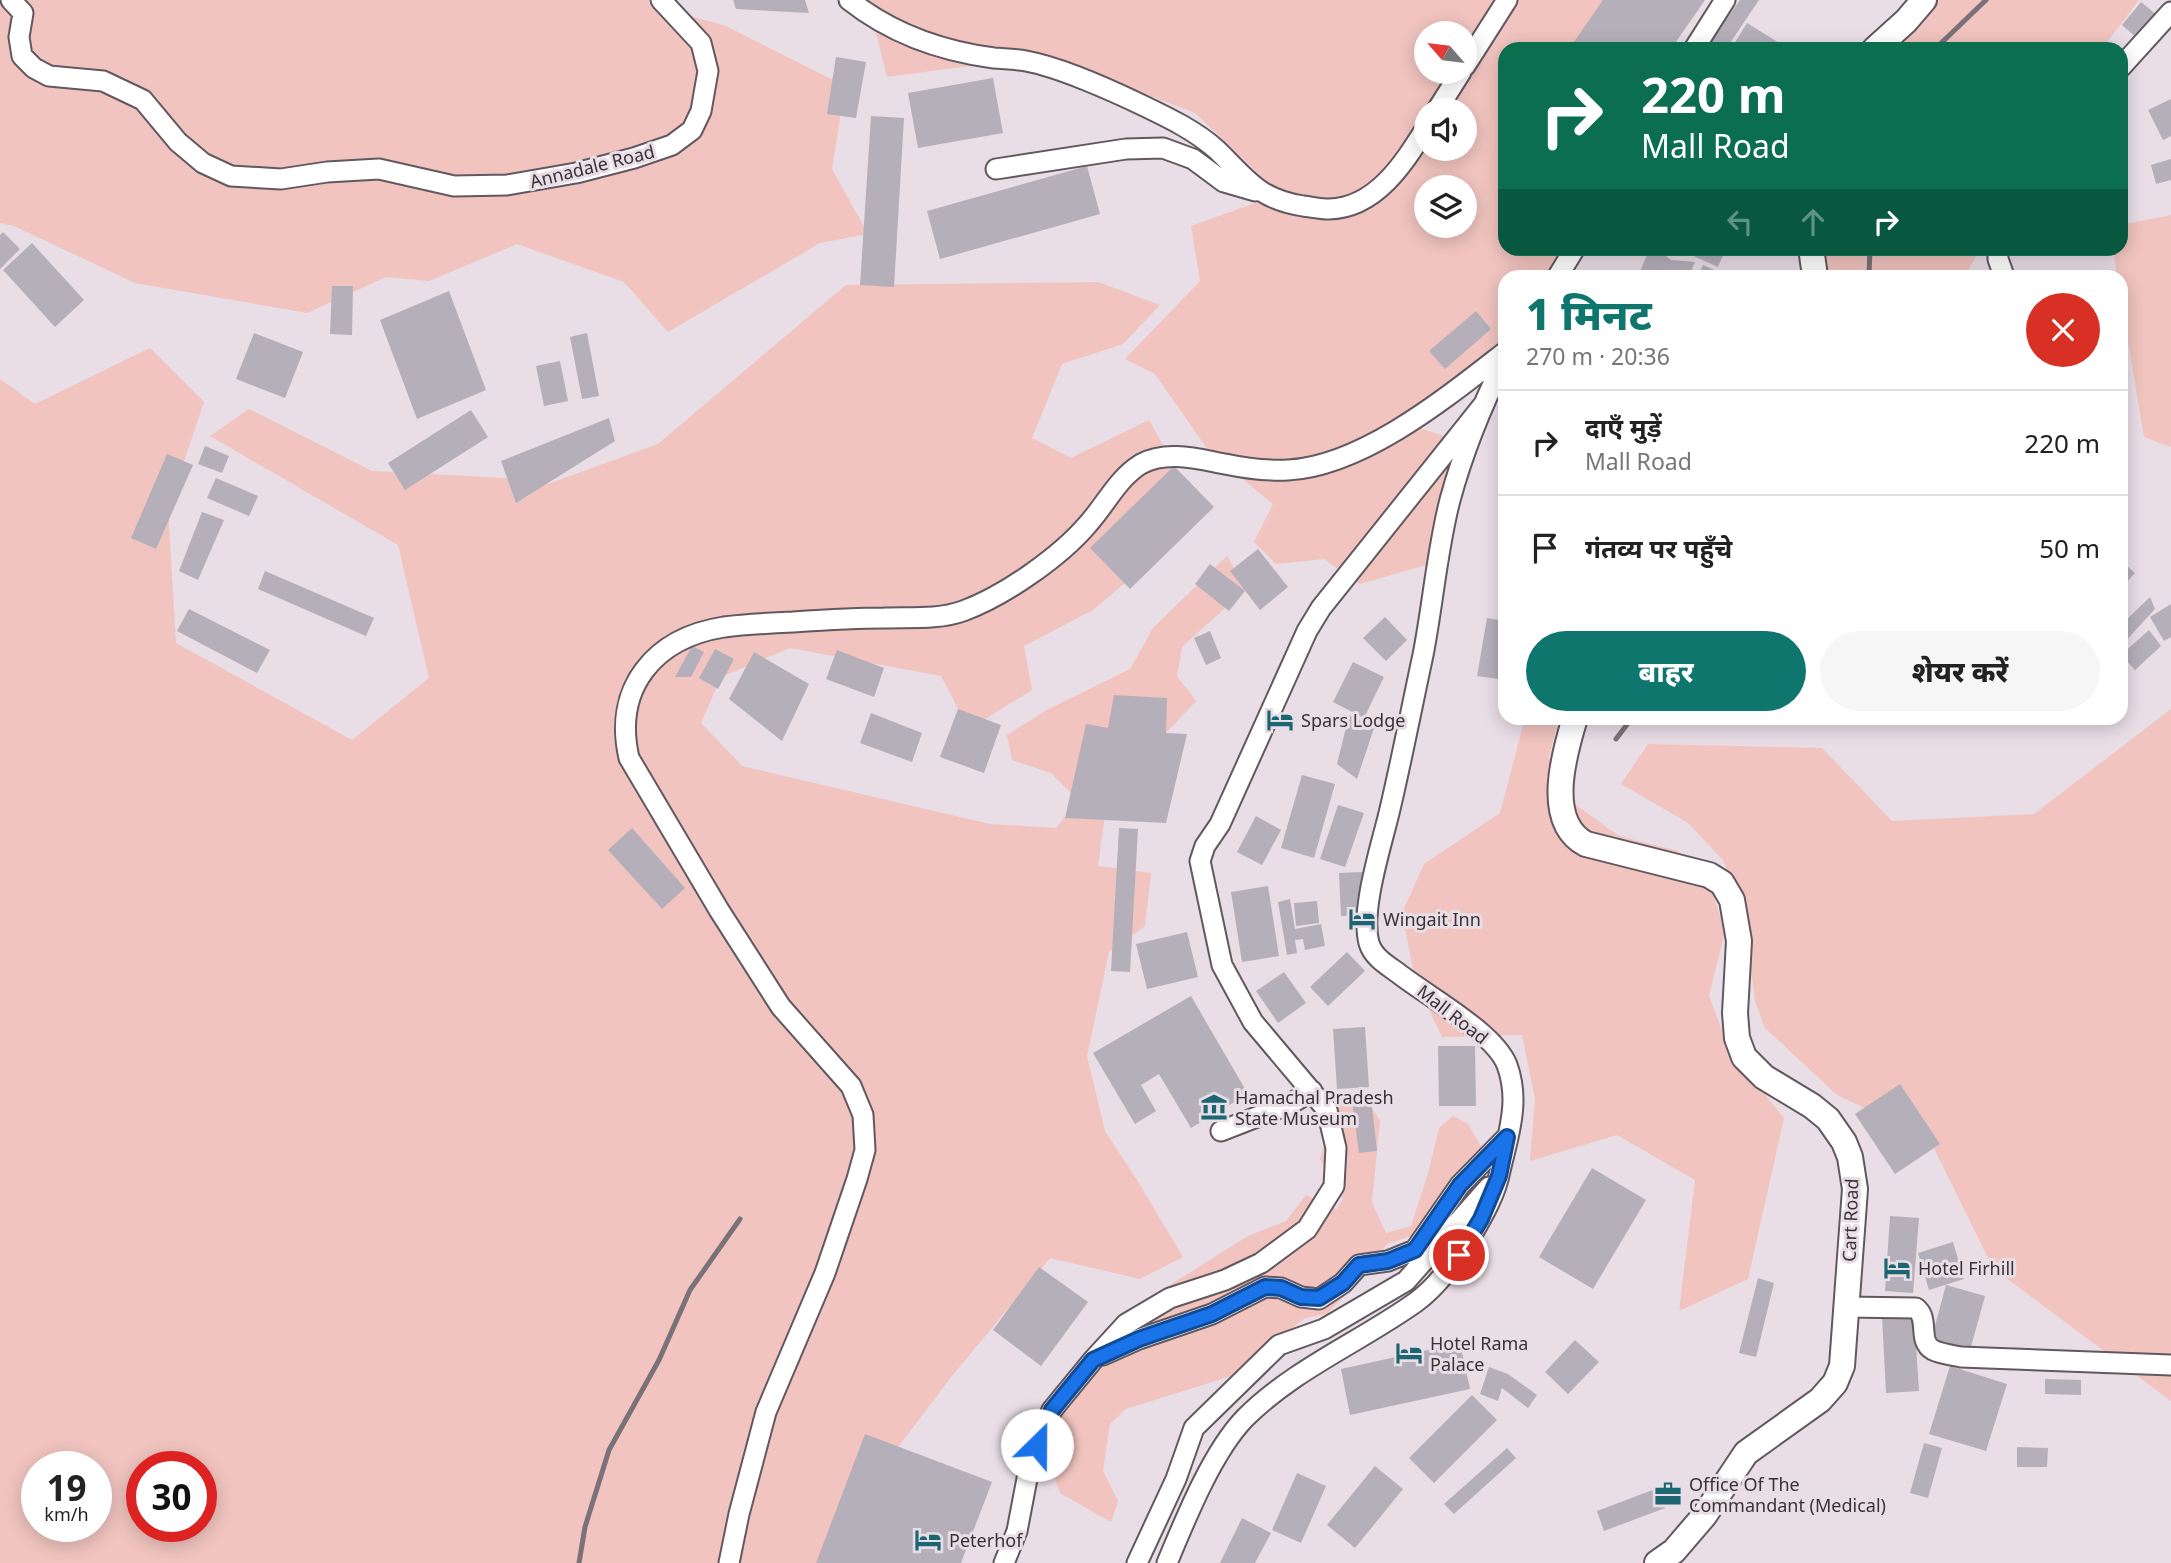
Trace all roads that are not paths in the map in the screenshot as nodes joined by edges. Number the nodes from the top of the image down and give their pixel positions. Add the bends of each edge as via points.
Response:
1 (11, 0) edge
2 (661, 0) edge
3 (849, 0) edge
4 (1507, 0) edge
5 (1724, 0) edge
6 (1924, 0) edge
7 (2171, 12) edge
8 (1698, 42) edge
9 (1883, 42) edge
10 (1477, 47) edge
11 (2128, 59) edge
12 (1414, 147) edge
13 (996, 169) dead end
14 (1263, 193) junction
15 (1498, 357) edge
16 (1498, 374) edge
17 (1484, 404) junction
18 (1573, 725) edge
19 (1312, 1091) junction
20 (1221, 1131) dead end
21 (1507, 1137) junction
22 (1499, 1176) junction
23 (1845, 1307) junction
24 (1093, 1360) junction
25 (2171, 1365) edge
26 (729, 1563) edge
27 (1004, 1563) edge
28 (1137, 1563) edge
29 (1167, 1563) edge
30 (1657, 1563) edge

1 - 2 street, Annadale Road via 23,13 22,56 34,68 49,76 103,81 143,100 178,142 203,163 230,176 281,179 379,169 454,186 507,186 634,158 672,145 692,130 701,111 708,71 701,43
3 - 14 street via 899,33 932,46 1035,63 1140,104 1195,133
4 - 10 street
5 - 8 street
6 - 9 main road
7 - 11 street
12 - 14 street via 1376,192 1360,201 1329,209 1290,204
13 - 14 street via 1126,149 1163,148 1193,159 1224,182
15 - 26 street via 1444,399 1348,456 1288,470 1177,456 1143,464 1128,474 1070,542 999,594 958,613 723,627 692,636 661,652 643,668 626,710 624,735 629,758 781,1007 850,1086 863,1115 865,1150 857,1180 825,1273 766,1412
16 - 17 street, Mall Road
17 - 19 street via 1321,608 1220,824 1200,857 1222,965 1253,1021
17 - 21 street, Mall Road via 1445,524 1420,668 1372,881 1368,927 1377,956 1455,1013 1502,1056 1512,1083
18 - 23 main road, Cart Road via 1565,752 1561,804 1566,827 1574,837 1586,844 1692,869 1722,883 1732,900 1738,931 1735,1013 1744,1057 1764,1077 1820,1111 1835,1127 1850,1157 1855,1189
19 - 20 street
19 - 24 street via 1327,1110 1336,1148 1334,1186 1307,1229 1261,1263 1170,1298 1126,1324
21 - 22 street, Mall Road
21 - 24 street via 1460,1185 1415,1250 1388,1261 1359,1265 1343,1283 1319,1298 1265,1287 1212,1314
22 - 28 street via 1406,1281 1324,1329 1279,1345 1194,1428
22 - 29 street, Mall Road via 1481,1219 1434,1286 1307,1369 1243,1420 1197,1494
23 - 25 street via 1916,1308 1923,1316 1925,1342 1930,1348 1961,1357
23 - 30 main road, Cart Road via 1842,1366 1835,1383 1820,1400 1746,1453 1704,1516 1674,1551
24 - 27 street via 1052,1410 1030,1463 1017,1531

